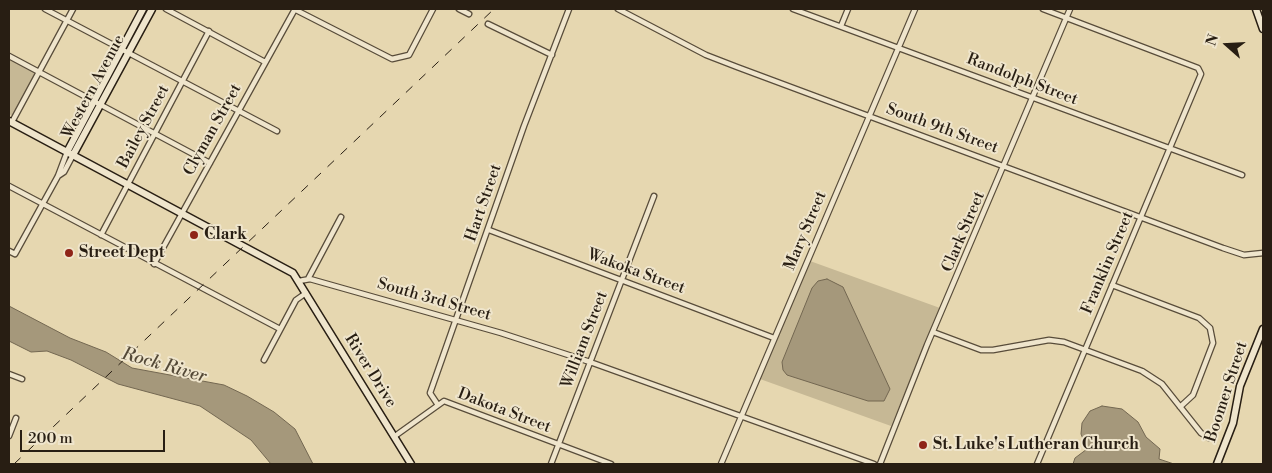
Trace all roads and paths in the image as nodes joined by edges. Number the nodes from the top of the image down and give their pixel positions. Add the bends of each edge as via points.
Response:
1 (45, 9) edge
2 (73, 9) edge
3 (143, 9) edge
4 (152, 9) edge
5 (166, 9) edge
6 (295, 9) edge
7 (433, 9) edge
8 (459, 9) edge
9 (569, 9) edge
10 (618, 9) edge
11 (793, 9) edge
12 (848, 9) edge
13 (915, 9) edge
14 (1043, 9) edge
15 (1070, 9) edge
16 (1256, 9) edge
17 (469, 14) dead end
18 (1067, 18) junction
19 (67, 21) junction
20 (488, 24) dead end
21 (841, 26) junction
22 (1263, 29) edge
23 (209, 31) junction
24 (899, 46) junction
25 (124, 52) junction
26 (552, 55) junction
27 (9, 56) edge
28 (265, 62) junction
29 (39, 72) junction
30 (182, 82) junction
31 (1033, 98) junction
32 (93, 101) junction
33 (100, 105) junction
34 (238, 112) junction
35 (868, 115) junction
36 (10, 124) edge
37 (277, 131) dead end
38 (155, 134) junction
39 (1170, 150) junction
40 (70, 154) junction
41 (210, 163) junction
42 (1005, 166) junction
43 (1242, 175) dead end
44 (128, 185) junction
45 (9, 186) edge
46 (654, 196) dead end
47 (42, 204) junction
48 (182, 214) junction
49 (341, 217) dead end
50 (1142, 218) junction
51 (489, 230) junction
52 (101, 235) junction
53 (9, 251) edge
54 (1263, 253) edge
55 (154, 264) junction
56 (308, 279) junction
57 (621, 280) junction
58 (299, 281) junction
59 (1112, 285) junction
60 (306, 293) junction
61 (456, 320) junction
62 (1263, 329) edge
63 (280, 330) junction
64 (933, 332) junction
65 (774, 338) junction
66 (1084, 351) junction
67 (264, 360) dead end
68 (590, 362) junction
69 (9, 374) edge
70 (22, 379) dead end
71 (438, 405) junction
72 (1180, 407) junction
73 (741, 417) junction
74 (16, 418) dead end
75 (9, 436) edge
76 (394, 436) junction
77 (1209, 438) dead end
78 (558, 446) junction
79 (411, 464) edge
80 (551, 464) edge
81 (611, 464) edge
82 (721, 464) edge
83 (874, 464) edge
84 (880, 464) edge
85 (1037, 464) edge
86 (1217, 464) edge

1 - 19 street
2 - 19 street
3 - 25 street, Western Avenue
4 - 25 street, Western Avenue
5 - 23 street
6 - 7 street via 392,59 409,55
6 - 28 street, Clyman Street
8 - 17 street
9 - 26 street, Hart Street
10 - 35 street, South 9th Street via 706,55
11 - 21 street, Randolph Street
12 - 21 street
13 - 24 street, Mary Street
14 - 18 street
15 - 18 street, Clark Street
16 - 22 street
18 - 31 street, Clark Street
18 - 39 street, Franklin Street via 1201,70
19 - 25 street
19 - 29 street
20 - 26 street
21 - 24 street, Randolph Street
23 - 28 street
23 - 30 street, Bailey Street
24 - 31 street, Randolph Street
24 - 35 street, Mary Street
25 - 30 street
25 - 32 street, Western Avenue
25 - 33 street, Western Avenue
26 - 51 street, Hart Street
27 - 29 street
28 - 34 street, Clyman Street
29 - 32 street
29 - 36 street
30 - 34 street
30 - 38 street, Bailey Street
31 - 39 street, Randolph Street
31 - 42 street, Clark Street
32 - 33 street
32 - 40 street, Western Avenue
33 - 38 street
33 - 40 street, Western Avenue
34 - 37 street
34 - 41 street, Clyman Street
35 - 42 street, South 9th Street
35 - 65 street, Mary Street
36 - 40 street
38 - 41 street
38 - 44 street, Bailey Street
39 - 43 street, Randolph Street
39 - 50 street, Franklin Street
40 - 44 street
40 - 47 street, Western Avenue via 64,172 58,176
41 - 48 street, Clyman Street
42 - 50 street, South 9th Street
42 - 64 street, Clark Street
44 - 48 street
44 - 52 street, Bailey Street
45 - 47 street
46 - 57 street, William Street
47 - 52 street
47 - 53 street, Western Avenue via 15,254
48 - 55 street, Clyman Street
48 - 58 street via 290,270
49 - 56 street
50 - 54 street, South 9th Street via 1239,254
50 - 59 street, Franklin Street
51 - 57 street, Wakoka Street
51 - 61 street, Hart Street
52 - 55 street
55 - 63 street
56 - 58 street, South 3rd Street
56 - 61 street, South 3rd Street
57 - 65 street, Wakoka Street
57 - 68 street, William Street
58 - 60 street, River Drive
59 - 66 street, Franklin Street
59 - 72 street via 1198,318 1210,328 1213,343 1193,395
60 - 63 street via 296,300
60 - 76 street, River Drive
61 - 68 street, South 3rd Street
61 - 71 street, Hart Street via 430,393
62 - 86 street, Boomer Street via 1240,386 1233,423
63 - 67 street
64 - 66 street via 981,350 1048,340 1064,342
64 - 84 street, Clark Street
65 - 73 street, Mary Street
66 - 72 street via 1151,376 1166,388
66 - 85 street, Franklin Street
68 - 73 street, South 3rd Street
68 - 78 street, William Street
69 - 70 street
71 - 76 street, Dakota Street
71 - 78 street, Dakota Street via 444,401
72 - 77 street
73 - 82 street, Mary Street
73 - 83 street, South 3rd Street
74 - 75 street
76 - 79 street, River Drive
78 - 80 street, William Street
78 - 81 street, Dakota Street

